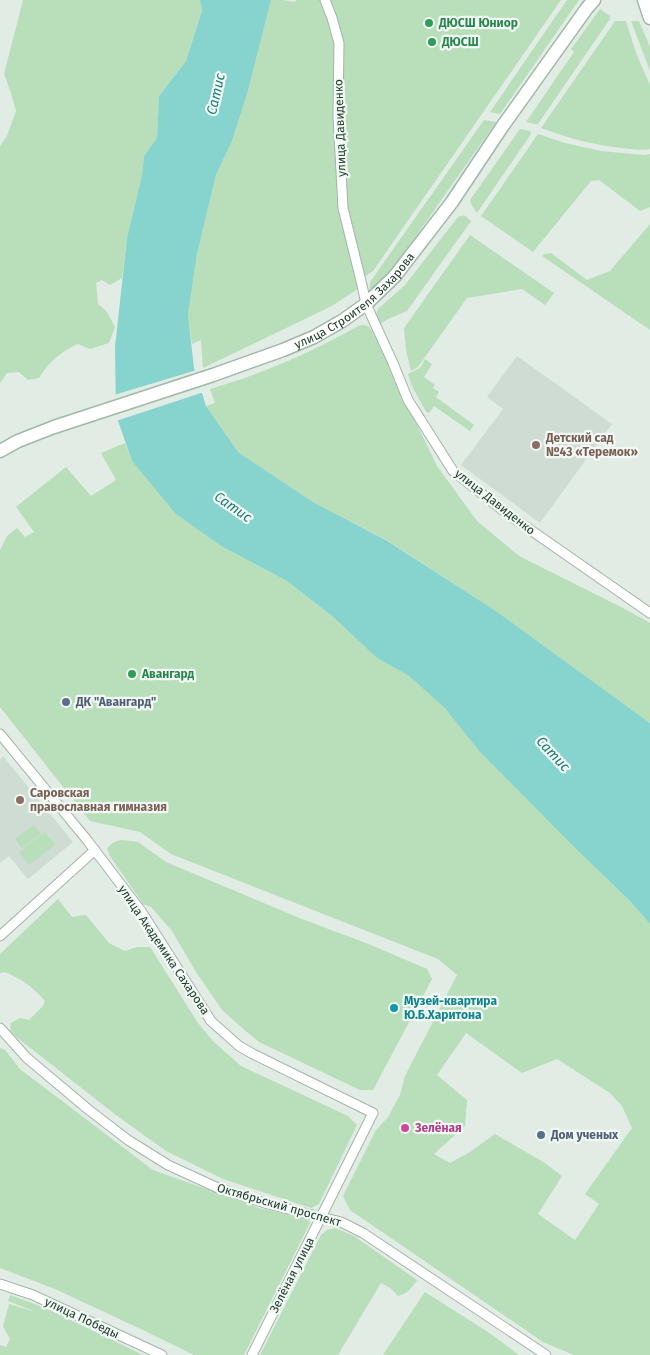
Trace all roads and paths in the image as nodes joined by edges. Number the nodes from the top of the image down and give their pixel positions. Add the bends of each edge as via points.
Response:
1 (325, 0) edge
2 (594, 0) edge
3 (644, 0) edge
4 (650, 18) edge
5 (366, 304) junction
6 (0, 451) edge
7 (650, 613) edge
8 (0, 734) edge
9 (95, 850) junction
10 (0, 936) edge
11 (0, 1028) edge
12 (372, 1113) joint
13 (321, 1218) junction
14 (0, 1284) edge
15 (162, 1355) edge
16 (252, 1355) edge
17 (545, 1355) edge

1 - 5 street, улица Давиденко via 339,43 338,116 343,208
2 - 5 street, улица Строителя Захарова via 452,202 395,276
3 - 4 street
5 - 6 street, улица Строителя Захарова via 314,337 284,350 54,427
5 - 7 street, улица Давиденко via 408,400 453,470 509,516
8 - 9 street, улица Академика Сахарова
9 - 10 street
9 - 12 street, улица Академика Сахарова via 141,912 211,1021 239,1046
11 - 13 street, Октябрьский проспект via 26,1058 89,1110 168,1165 218,1188
12 - 13 street, Зелёная улица
13 - 16 street, Зелёная улица
13 - 17 street, Октябрьский проспект via 341,1222 362,1233
14 - 15 street, улица Победы via 32,1295

